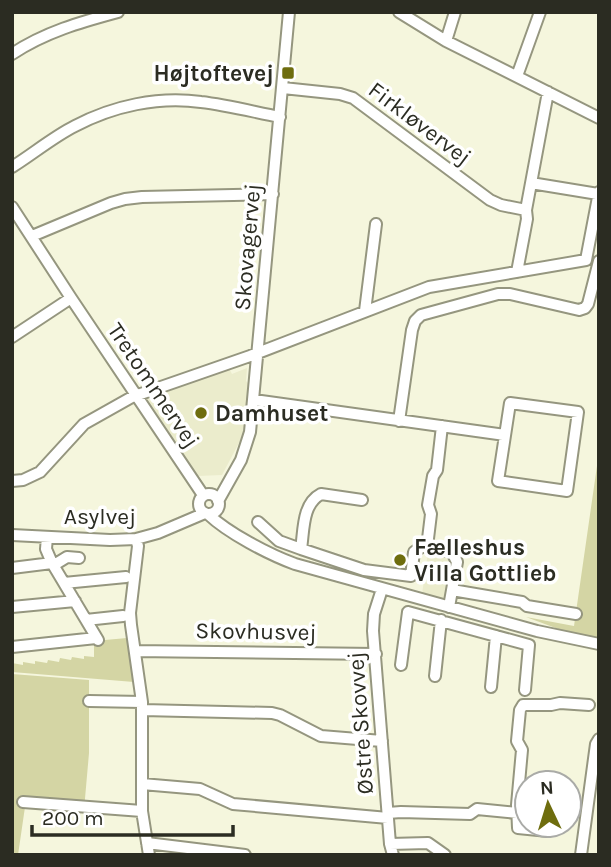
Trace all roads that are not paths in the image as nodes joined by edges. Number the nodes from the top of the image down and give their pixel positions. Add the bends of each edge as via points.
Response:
1 (118, 12) edge
2 (289, 12) edge
3 (399, 12) edge
4 (455, 12) edge
5 (540, 12) edge
6 (446, 41) junction
7 (12, 54) edge
8 (517, 76) junction
9 (283, 89) junction
10 (548, 92) junction
11 (280, 117) junction
12 (599, 118) edge
13 (12, 167) edge
14 (531, 183) junction
15 (599, 193) edge
16 (273, 194) junction
17 (12, 207) edge
18 (526, 210) junction
19 (376, 224) dead end
20 (32, 236) junction
21 (599, 261) edge
22 (517, 272) junction
23 (71, 298) junction
24 (365, 311) junction
25 (12, 337) edge
26 (259, 352) junction
27 (136, 396) junction
28 (254, 400) junction
29 (399, 421) junction
30 (442, 426) junction
31 (505, 435) junction
32 (12, 481) edge
33 (362, 500) dead end
34 (209, 505) junction
35 (258, 522) dead end
36 (12, 535) edge
37 (47, 537) junction
38 (136, 539) junction
39 (427, 547) junction
40 (301, 549) junction
41 (79, 558) dead end
42 (53, 564) junction
43 (12, 568) edge
44 (126, 577) dead end
45 (64, 583) junction
46 (382, 589) junction
47 (452, 590) junction
48 (418, 598) junction
49 (75, 601) junction
50 (12, 607) edge
51 (449, 607) junction
52 (415, 613) junction
53 (576, 614) dead end
54 (123, 616) dead end
55 (440, 620) junction
56 (86, 621) junction
57 (496, 636) junction
58 (599, 644) edge
59 (12, 647) edge
60 (135, 651) junction
61 (376, 654) junction
62 (401, 665) dead end
63 (435, 676) dead end
64 (491, 687) dead end
65 (525, 690) dead end
66 (89, 701) dead end
67 (589, 705) dead end
68 (142, 706) junction
69 (599, 739) edge
70 (382, 741) junction
71 (520, 769) edge
72 (142, 784) junction
73 (23, 802) dead end
74 (142, 810) junction
75 (513, 813) edge
76 (388, 816) junction
77 (147, 843) junction
78 (392, 849) edge
79 (149, 855) edge
80 (245, 855) edge
81 (445, 855) edge
82 (581, 855) edge

1 - 7 street via 66,26
2 - 9 street, Skovagervej
3 - 6 street
4 - 6 street
5 - 8 street
6 - 8 street
8 - 10 street
9 - 11 street, Skovagervej
9 - 18 street, Firkløvervej via 354,98 490,200
10 - 12 street
10 - 14 street
11 - 13 street via 200,102 147,102 73,127
11 - 16 street, Skovagervej
14 - 15 street
14 - 18 street
15 - 22 street via 586,260
16 - 20 street via 125,199
16 - 26 street, Skovagervej
17 - 20 street, Tretommervej
18 - 22 street
19 - 24 street
20 - 23 street, Tretommervej
21 - 29 street via 588,304 579,310 498,294 421,315 412,330
22 - 24 street via 438,285
23 - 25 street
23 - 27 street, Tretommervej
24 - 26 street
26 - 27 street
26 - 28 street, Skovagervej
27 - 32 street via 82,426 40,472
27 - 34 street, Tretommervej
28 - 29 street
28 - 34 street, Skovagervej via 246,447
29 - 30 street
30 - 31 street
30 - 39 street via 428,505
31 - 31 street via 510,403 578,412 567,491 498,481
33 - 40 street via 317,495 307,508
34 - 38 street, Asylvej via 184,521
34 - 46 street via 220,524 281,559
35 - 40 street via 279,541
36 - 37 street, Asylvej
37 - 38 street, Asylvej
37 - 42 street via 46,549
38 - 60 street via 130,613
39 - 40 street via 414,552 411,576 364,570
39 - 47 street via 452,552 457,562
41 - 42 street via 66,557
42 - 43 street
42 - 45 street
44 - 45 street
45 - 49 street
46 - 48 street
46 - 61 street, Østre Skovvej via 373,622
47 - 51 street
47 - 53 street
48 - 51 street
48 - 52 street
49 - 50 street
49 - 56 street
51 - 58 street
52 - 55 street
52 - 62 street via 408,612
54 - 56 street
55 - 57 street
55 - 63 street
56 - 59 street via 97,639
57 - 64 street
57 - 65 street via 529,645
60 - 61 street, Skovhusvej
60 - 68 street
61 - 70 street, Østre Skovvej
66 - 68 street
67 - 71 street via 523,705 517,741 522,750
68 - 70 street via 272,713 321,736
68 - 72 street
69 - 82 street
70 - 76 street, Østre Skovvej
72 - 74 street
72 - 76 street via 200,789 233,804
73 - 74 street
74 - 77 street
75 - 76 street via 401,812
76 - 78 street, Østre Skovvej
77 - 79 street
77 - 80 street
78 - 81 street via 428,843

